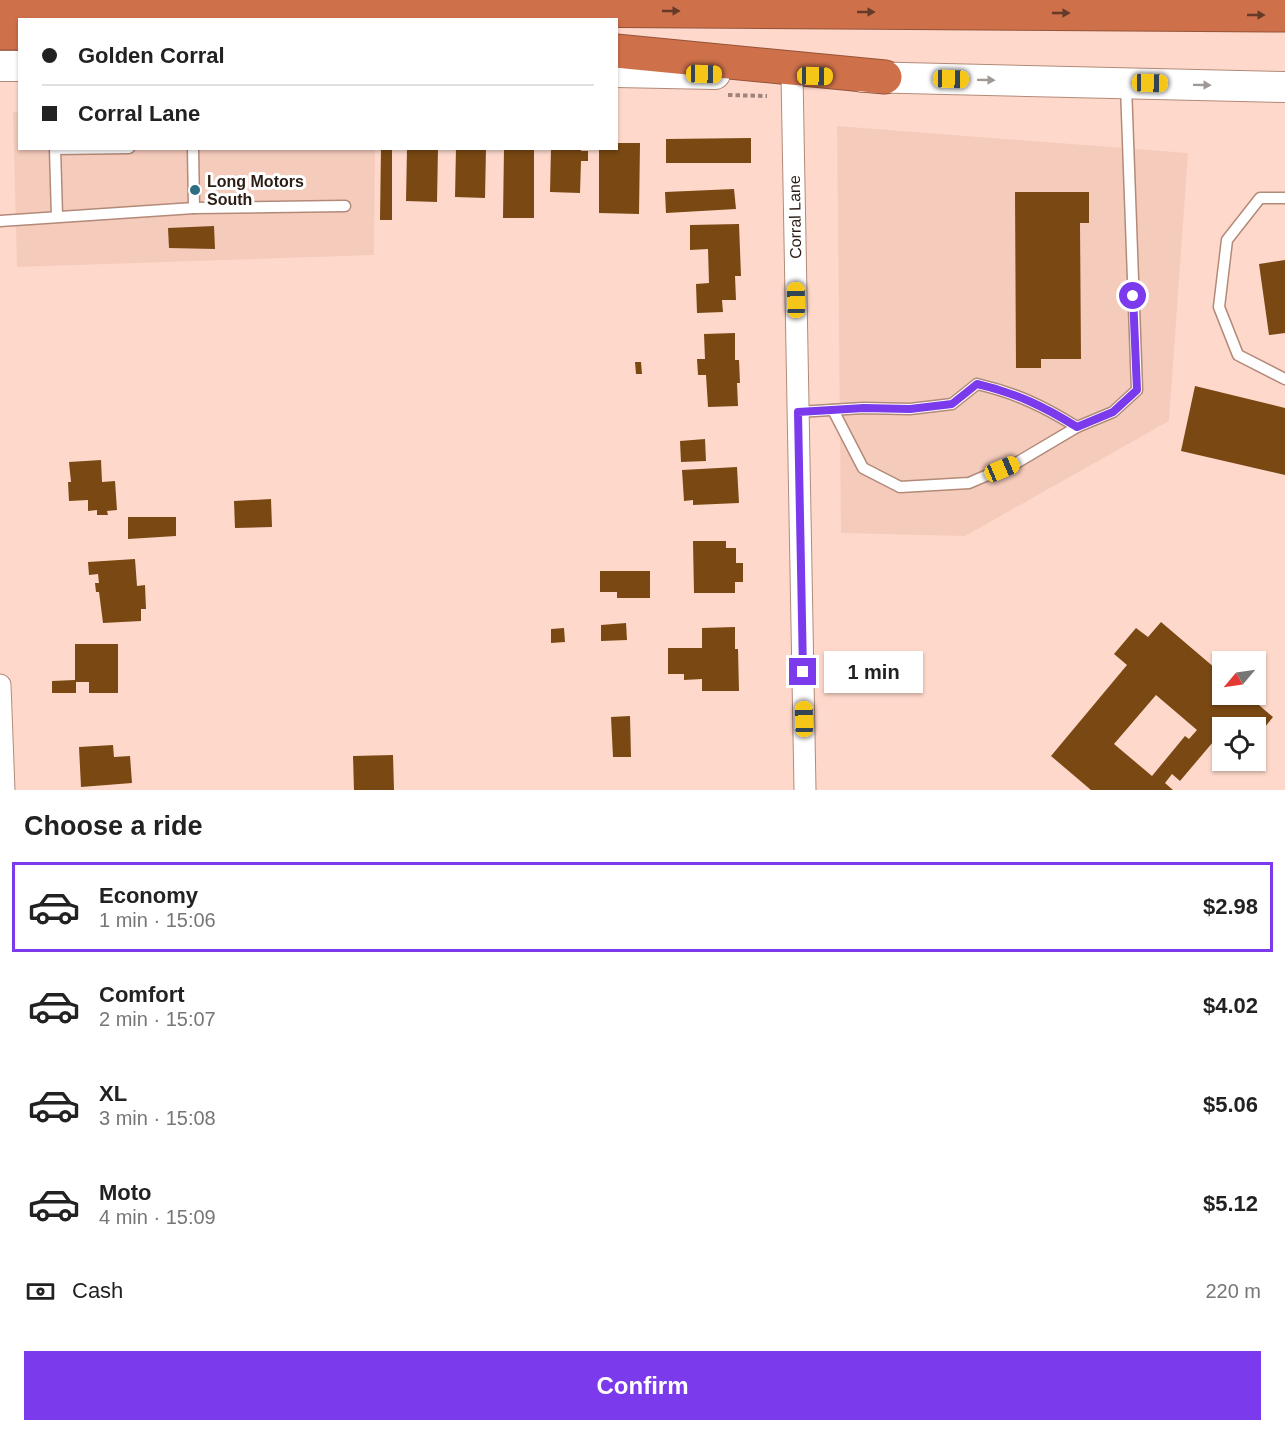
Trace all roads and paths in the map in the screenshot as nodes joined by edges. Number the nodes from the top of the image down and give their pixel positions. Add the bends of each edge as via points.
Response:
1 (0, 1) edge
2 (1285, 15) edge
3 (0, 33) edge
4 (18, 33) edge
5 (618, 51) edge
6 (0, 66) edge
7 (18, 66) edge
8 (618, 72) edge
9 (792, 75) junction
10 (885, 77) junction
11 (1126, 83) junction
12 (1285, 87) edge
13 (55, 150) edge
14 (193, 150) edge
15 (1285, 198) edge
16 (345, 206) dead end
17 (194, 208) junction
18 (57, 216) junction
19 (0, 221) edge
20 (1285, 379) edge
21 (833, 410) junction
22 (798, 412) junction
23 (1077, 427) junction
24 (0, 685) edge
25 (4, 790) edge
26 (805, 790) edge

1 -> 2 highway via 406,9
3 - 4 highway
5 - 10 highway
6 - 7 main road
8 - 9 main road
9 - 10 main road
9 - 22 street, Corral Lane
10 -> 11 main road
11 -> 12 main road
11 - 23 lane via 1137,390 1113,412
13 - 18 lane
14 - 17 lane
15 - 20 lane via 1260,198 1227,240 1219,307 1238,356
16 - 17 lane
17 - 18 lane
18 - 19 lane
21 - 22 lane
21 - 23 lane via 952,404 977,384 1042,406
21 - 23 lane via 863,468 900,487 969,483 1018,462
22 - 26 street, Corral Lane
24 - 25 street

